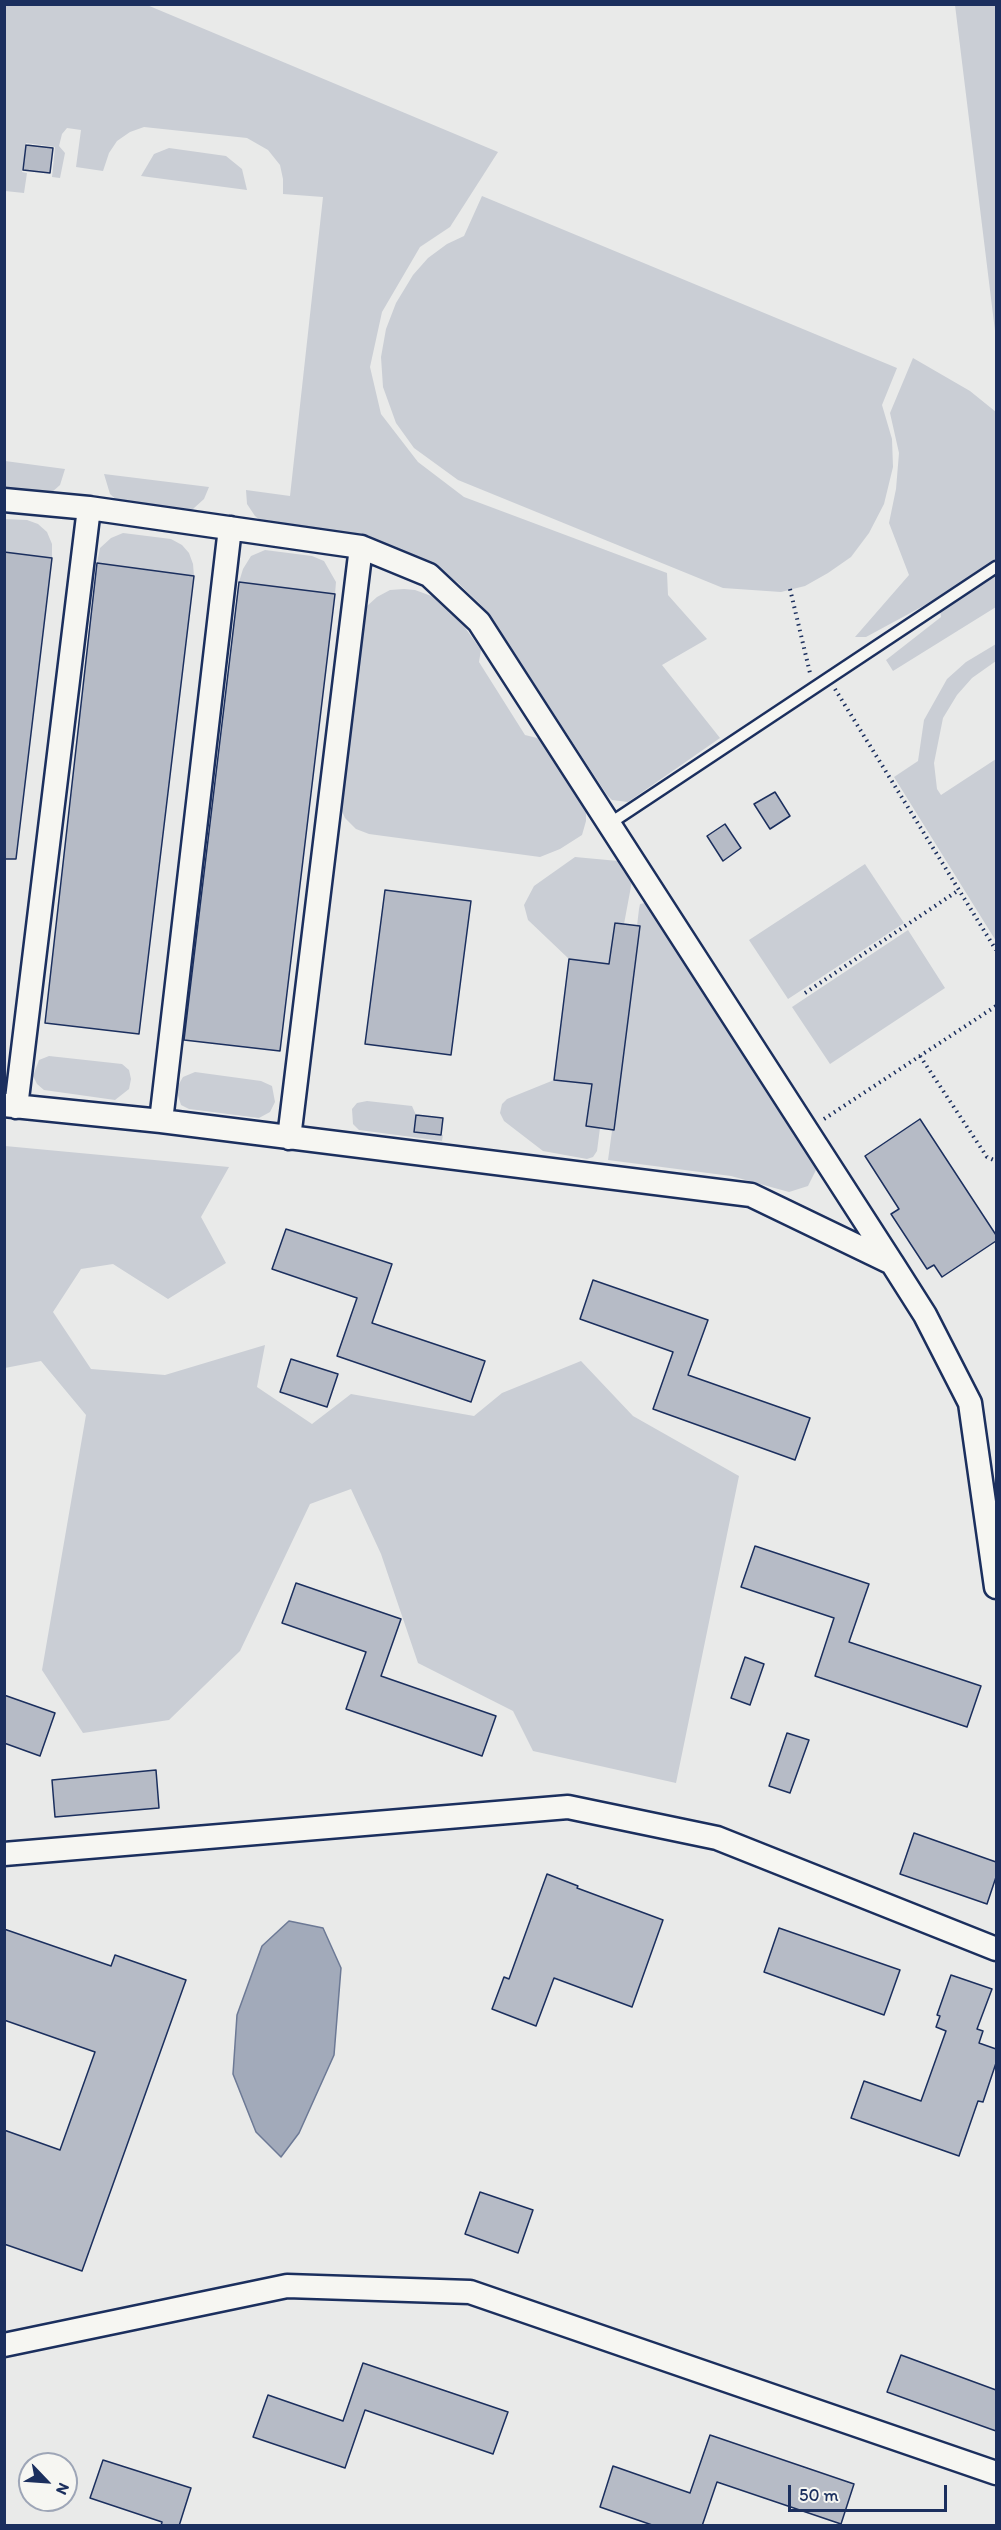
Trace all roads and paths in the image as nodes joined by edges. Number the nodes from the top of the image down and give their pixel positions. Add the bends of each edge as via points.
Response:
1 (4, 500) edge
2 (89, 508) junction
3 (231, 528) junction
4 (361, 547) junction
5 (996, 567) edge
6 (790, 589) dead end
7 (828, 678) junction
8 (814, 688) junction
9 (609, 824) junction
10 (959, 890) junction
11 (996, 950) edge
12 (805, 993) dead end
13 (996, 1006) edge
14 (920, 1056) junction
15 (10, 1106) edge
16 (161, 1121) junction
17 (806, 1130) junction
18 (289, 1138) junction
19 (996, 1161) edge
20 (892, 1263) junction
21 (996, 1587) edge
22 (4, 1854) edge
23 (996, 1948) edge
24 (4, 2345) edge
25 (996, 2473) edge

1 - 2 street
2 - 3 street
2 - 15 street
3 - 4 street
3 - 16 street
4 - 9 street via 429,575 479,622
4 - 18 street
5 - 7 lane
6 - 8 path
7 - 8 lane
7 - 10 path
8 - 9 lane
9 - 17 street
10 - 11 path
10 - 12 path
13 - 14 path
14 - 17 path
14 - 19 path via 987,1157
15 - 16 street
16 - 18 street
17 - 20 street
18 - 20 street via 751,1195
20 - 21 street via 925,1316 969,1403
22 - 23 street via 568,1807 717,1838
24 - 25 street via 286,2286 470,2292

